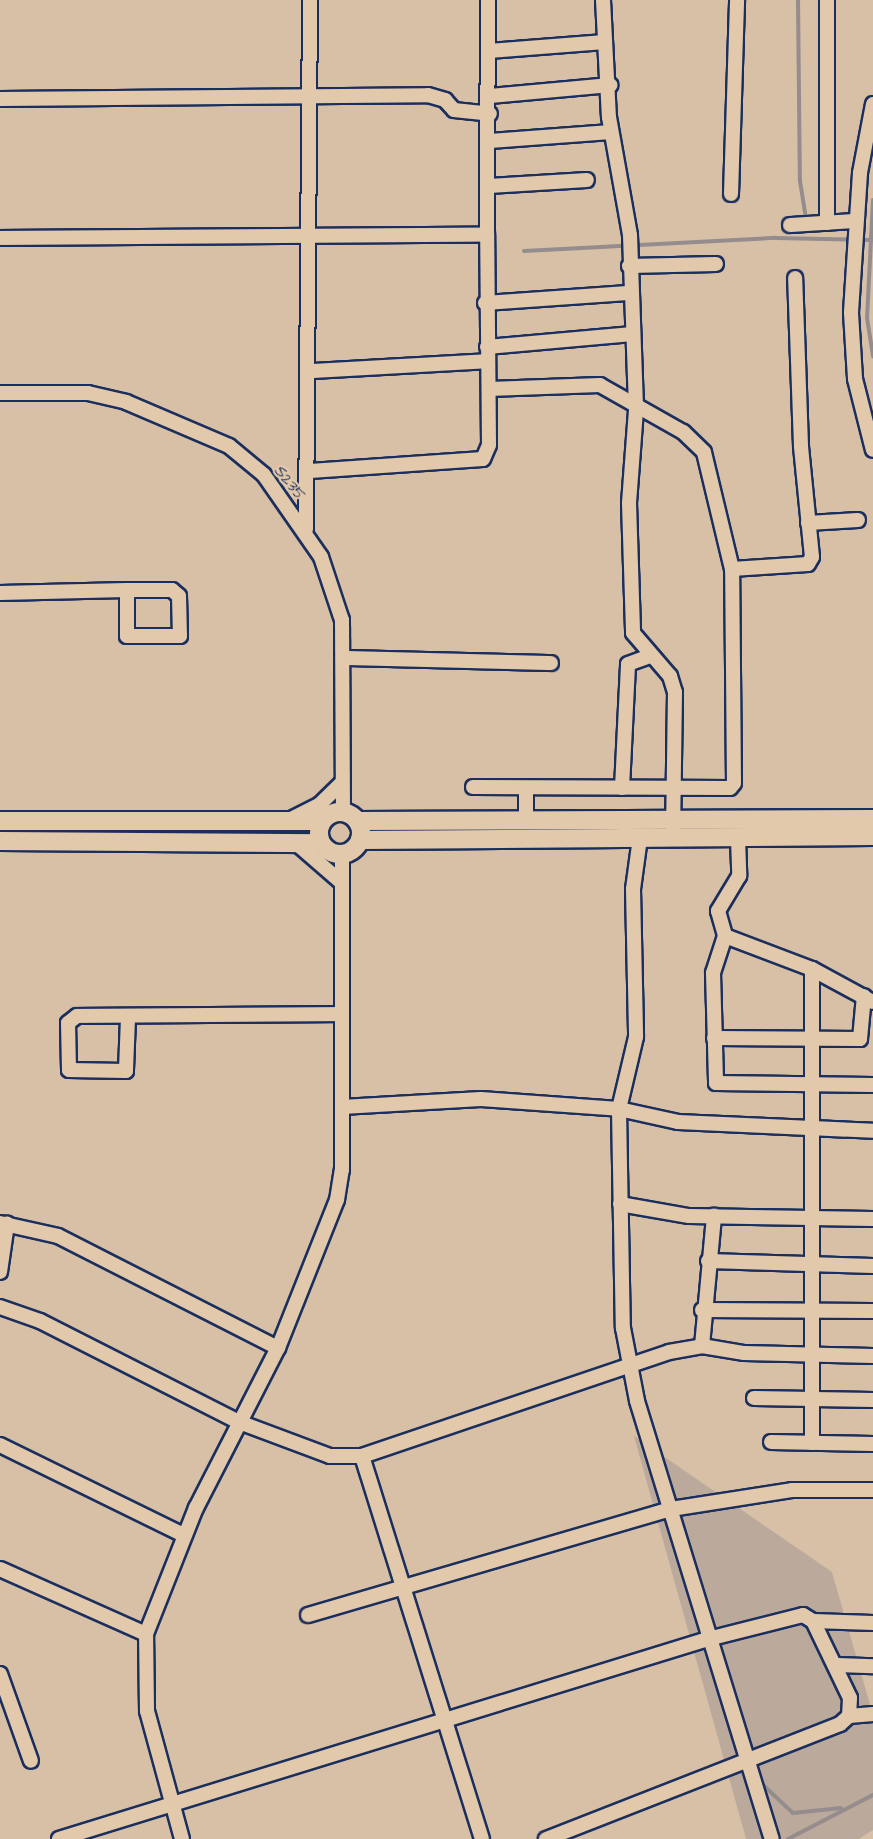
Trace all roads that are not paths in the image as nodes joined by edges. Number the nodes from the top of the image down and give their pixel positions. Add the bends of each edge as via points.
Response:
1 (310, 0) edge
2 (488, 0) edge
3 (603, 0) edge
4 (737, 0) edge
5 (827, 0) edge
6 (605, 42) junction
7 (489, 51) junction
8 (610, 85) junction
9 (310, 93) junction
10 (490, 96) junction
11 (0, 99) edge
12 (873, 104) edge
13 (490, 114) junction
14 (611, 132) junction
15 (490, 141) junction
16 (587, 180) dead end
17 (489, 186) junction
18 (731, 194) dead end
19 (827, 223) junction
20 (855, 223) junction
21 (790, 225) dead end
22 (487, 235) junction
23 (310, 236) junction
24 (0, 238) edge
25 (630, 254) junction
26 (716, 264) dead end
27 (795, 278) dead end
28 (628, 293) junction
29 (485, 303) junction
30 (632, 334) junction
31 (488, 354) junction
32 (311, 371) junction
33 (489, 389) junction
34 (0, 393) edge
35 (636, 410) junction
36 (873, 450) edge
37 (310, 471) junction
38 (858, 520) dead end
39 (808, 523) junction
40 (306, 529) junction
41 (732, 569) junction
42 (127, 590) junction
43 (0, 593) edge
44 (650, 656) junction
45 (344, 658) junction
46 (551, 663) dead end
47 (342, 783) junction
48 (474, 787) dead end
49 (622, 788) junction
50 (672, 788) junction
51 (526, 789) junction
52 (350, 817) junction
53 (873, 819) edge
54 (0, 821) edge
55 (322, 821) junction
56 (284, 822) junction
57 (526, 822) junction
58 (673, 830) junction
59 (873, 836) edge
60 (640, 838) junction
61 (738, 838) junction
62 (360, 840) junction
63 (0, 841) edge
64 (296, 843) junction
65 (321, 843) junction
66 (342, 855) junction
67 (341, 882) junction
68 (725, 936) junction
69 (812, 969) junction
70 (868, 999) edge
71 (342, 1014) junction
72 (128, 1018) junction
73 (714, 1038) junction
74 (813, 1040) junction
75 (812, 1083) junction
76 (873, 1085) edge
77 (342, 1107) junction
78 (619, 1109) junction
79 (812, 1128) junction
80 (873, 1131) edge
81 (620, 1204) junction
82 (714, 1216) junction
83 (813, 1217) junction
84 (873, 1219) edge
85 (4, 1223) edge
86 (708, 1261) junction
87 (813, 1263) junction
88 (873, 1266) edge
89 (0, 1272) edge
90 (0, 1307) edge
91 (812, 1309) junction
92 (702, 1310) junction
93 (873, 1311) edge
94 (702, 1346) junction
95 (278, 1348) junction
96 (816, 1353) junction
97 (873, 1356) edge
98 (629, 1367) junction
99 (754, 1398) dead end
100 (813, 1400) junction
101 (873, 1400) edge
102 (239, 1422) junction
103 (771, 1442) dead end
104 (812, 1443) junction
105 (873, 1444) edge
106 (0, 1445) edge
107 (362, 1456) junction
108 (873, 1490) edge
109 (671, 1509) junction
110 (184, 1535) junction
111 (0, 1569) edge
112 (402, 1588) junction
113 (308, 1615) dead end
114 (813, 1622) junction
115 (873, 1623) edge
116 (146, 1634) junction
117 (708, 1639) junction
118 (837, 1665) junction
119 (873, 1666) edge
120 (0, 1674) edge
121 (873, 1714) edge
122 (849, 1716) junction
123 (443, 1719) junction
124 (31, 1761) dead end
125 (745, 1761) junction
126 (170, 1803) junction
127 (59, 1839) edge
128 (182, 1839) edge
129 (482, 1839) edge
130 (546, 1839) edge
131 (772, 1839) edge

1 - 9 street
2 - 7 street
3 - 6 street
4 - 18 street
5 - 19 street
6 - 7 street
6 - 8 street
7 - 10 street
8 - 10 street
8 - 14 street
9 - 11 street
9 - 13 street via 437,96 454,110
9 - 23 street
10 - 13 street
12 - 20 street
13 - 15 street
14 - 15 street
14 - 25 street
15 - 17 street
16 - 17 street
17 - 22 street
19 - 20 street
19 - 21 street
20 - 36 street via 855,379
22 - 23 street
22 - 29 street
23 - 24 street
23 - 32 street
25 - 26 street
25 - 28 street
27 - 39 street
28 - 29 street
28 - 30 street
29 - 31 street
30 - 31 street
30 - 35 street
31 - 32 street
31 - 33 street
32 - 37 street
33 - 35 street via 600,385
33 - 37 street via 489,445 477,463
34 - 40 street, S235 via 88,393 164,414 229,446 264,475
35 - 41 street via 683,432 704,453
35 - 44 street via 629,503 631,603 633,633
37 - 40 street
38 - 39 street
39 - 41 street via 812,557 808,564
40 - 45 street, S235 via 336,597
41 - 50 street via 733,787
42 - 42 street via 127,636 180,636 178,592
42 - 43 street
44 - 49 street via 628,664
44 - 50 street via 670,676 675,692
45 - 46 street
45 - 47 street, S235
47 - 52 street, S235
47 - 56 street via 320,804
48 - 51 street
49 - 50 street
49 - 51 street
50 - 58 street
51 - 57 street
52 - 55 main road
52 - 57 main road
52 - 62 main road
53 - 58 main road
54 - 56 main road
55 - 56 main road
55 - 65 main road
57 - 58 main road
58 - 60 main road
58 - 61 main road
59 - 61 main road
60 - 62 main road
60 - 78 street via 633,889 636,1037
61 - 68 street via 739,876 718,911
62 - 66 main road
63 - 64 main road
64 - 65 main road
64 - 67 street
65 - 66 main road
66 - 67 street
67 - 71 street
68 - 69 street
68 - 73 street via 715,956
69 - 70 street
69 - 74 street
70 - 74 street via 860,1040
71 - 72 street
71 - 77 street
72 - 72 street via 71,1018 69,1070 126,1071
73 - 74 street
73 - 75 street via 716,1083
74 - 75 street
75 - 76 street
75 - 79 street
77 - 78 street via 481,1099
77 - 95 street via 342,1170 330,1224
78 - 79 street via 678,1122
78 - 81 street
79 - 80 street
79 - 83 street
81 - 82 street
81 - 98 street
82 - 83 street
82 - 86 street
83 - 84 street
83 - 87 street
85 - 89 street
85 - 95 street via 58,1236
86 - 87 street
86 - 92 street
87 - 88 street
87 - 91 street
90 - 102 street via 40,1321
91 - 92 street
91 - 93 street
91 - 96 street
92 - 94 street
94 - 96 street via 744,1353
94 - 98 street
95 - 102 street
96 - 97 street
96 - 100 street
98 - 107 street
98 - 109 street
99 - 100 street
100 - 101 street
100 - 104 street
102 - 107 street via 330,1456
102 - 110 street
103 - 104 street
104 - 105 street
106 - 110 street
107 - 112 street
108 - 109 street via 745,1495
109 - 112 street
109 - 117 street
110 - 116 street
111 - 116 street
112 - 113 street
112 - 123 street
114 - 115 street
114 - 117 street via 803,1615
114 - 118 street
116 - 126 street via 147,1711
117 - 123 street
117 - 125 street
118 - 119 street
118 - 122 street via 850,1698
120 - 124 street
121 - 122 street
122 - 125 street
123 - 126 street
123 - 129 street
125 - 130 street
125 - 131 street
126 - 127 street
126 - 128 street

